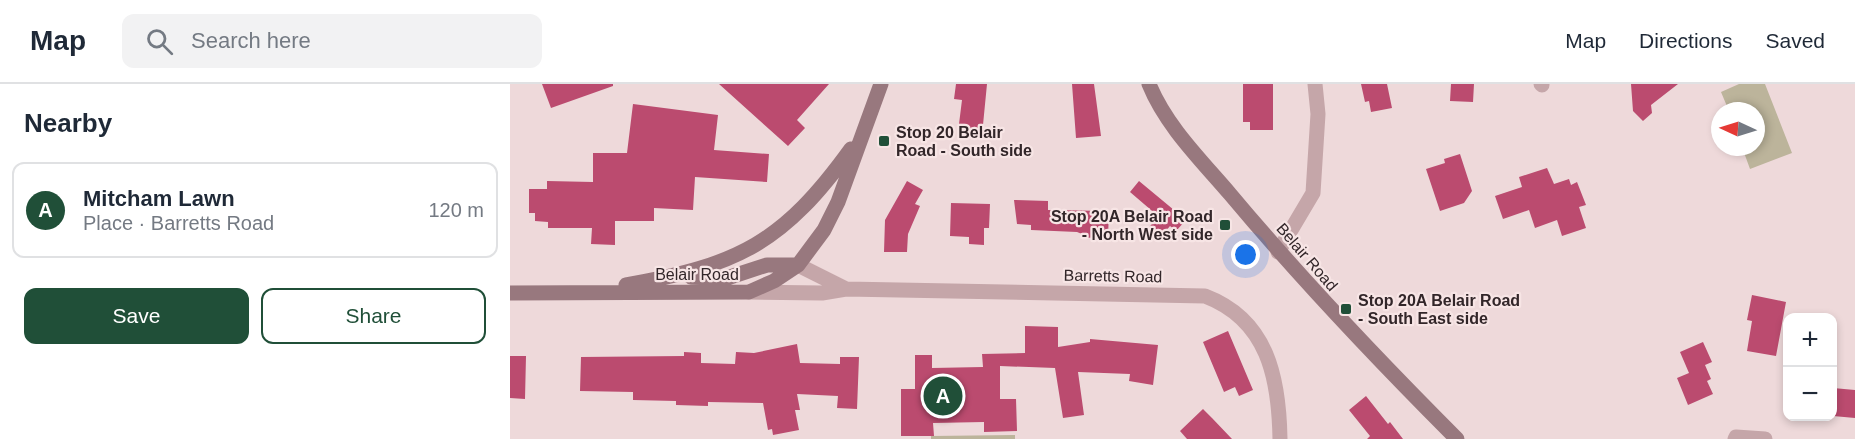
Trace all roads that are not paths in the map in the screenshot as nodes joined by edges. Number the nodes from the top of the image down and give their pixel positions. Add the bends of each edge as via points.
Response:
1 (881, 84) edge
2 (1149, 84) edge
3 (1315, 84) edge
4 (860, 137) junction
5 (1278, 252) junction
6 (798, 265) junction
7 (673, 276) junction
8 (846, 289) junction
9 (589, 292) junction
10 (749, 292) junction
11 (510, 293) edge
12 (1280, 439) edge
13 (1457, 439) edge
14 (1735, 439) edge
15 (1765, 439) edge

1 - 4 main road, Belair Road
2 - 5 main road, Belair Road via 1172,126
3 - 5 street via 1318,114 1312,193
4 - 6 main road, Belair Road via 838,202 824,230
4 - 7 main road, Belair Road via 827,180 779,229 736,257
5 - 13 main road, Belair Road
6 - 7 main road via 767,265 727,278
6 - 8 street, Barretts Road
6 - 10 main road, Belair Road
7 - 9 main road, Belair Road
8 - 10 street, Barretts Road via 822,293
8 - 12 street, Barretts Road via 1204,296 1225,304 1246,321 1263,347 1274,372 1280,403
9 - 10 main road, Belair Road
9 - 11 main road, Belair Road
14 - 15 street

